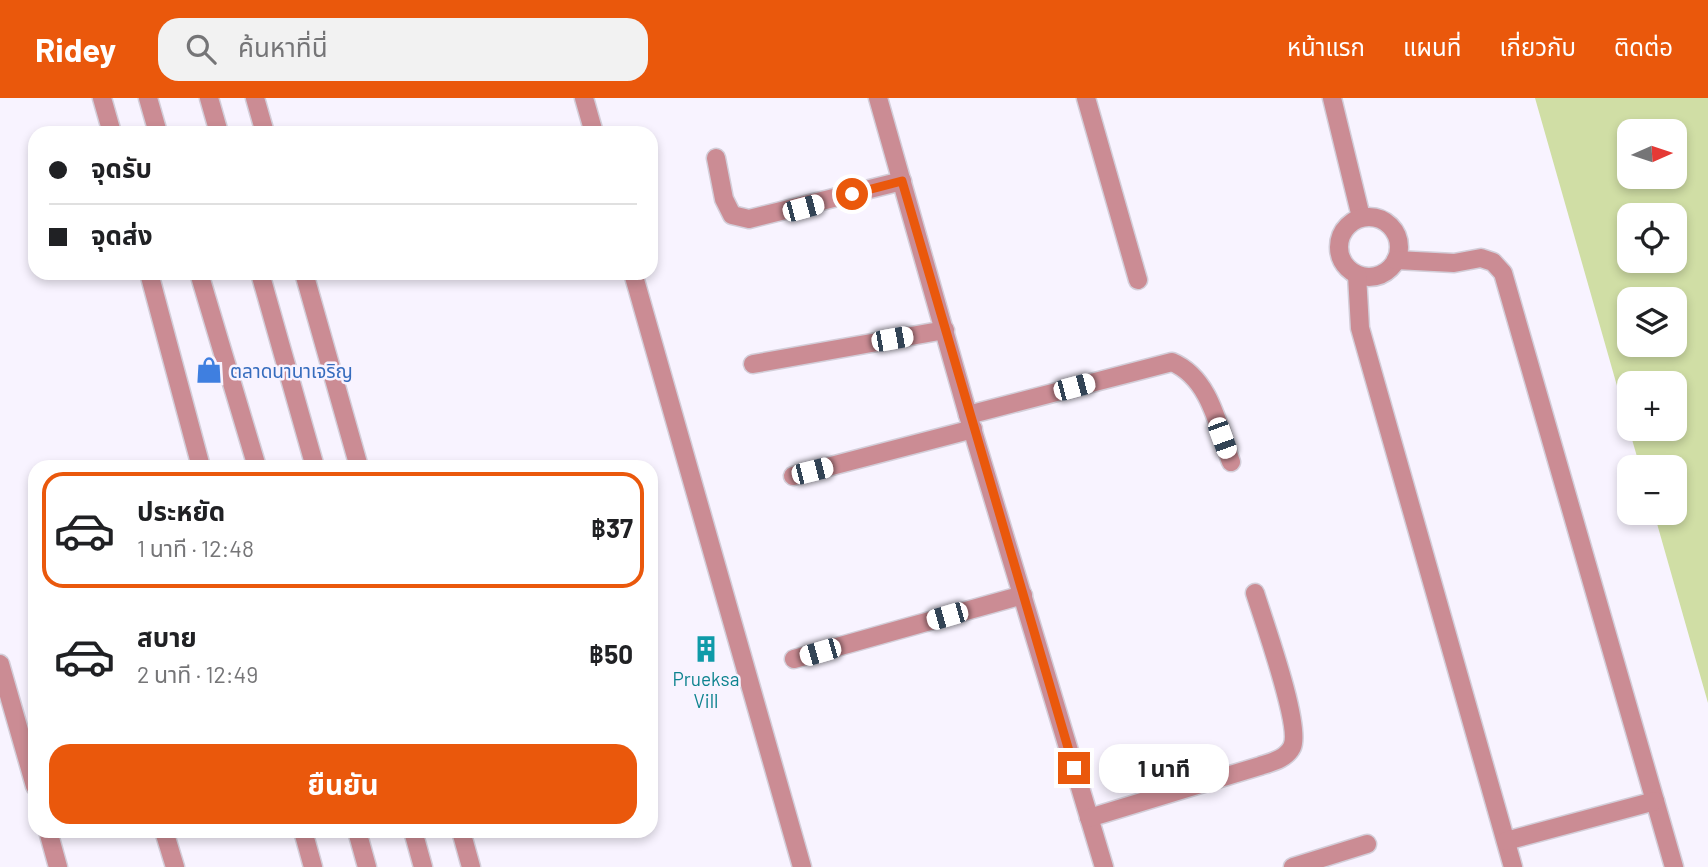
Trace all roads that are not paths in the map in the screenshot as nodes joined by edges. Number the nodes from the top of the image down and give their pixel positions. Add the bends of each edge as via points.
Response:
1 (102, 98) edge
2 (148, 98) edge
3 (209, 98) edge
4 (255, 98) edge
5 (584, 98) edge
6 (878, 98) edge
7 (1086, 98) edge
8 (1332, 98) edge
9 (110, 126) edge
10 (156, 126) edge
11 (217, 126) edge
12 (263, 126) edge
13 (592, 126) edge
14 (716, 158) dead end
15 (902, 181) junction
16 (1362, 217) junction
17 (1396, 260) junction
18 (1357, 275) junction
19 (151, 280) edge
20 (202, 280) edge
21 (262, 280) edge
22 (306, 280) edge
23 (635, 280) edge
24 (1138, 280) dead end
25 (944, 330) junction
26 (753, 364) dead end
27 (970, 422) junction
28 (199, 460) edge
29 (255, 460) edge
30 (313, 460) edge
31 (357, 460) edge
32 (1231, 462) dead end
33 (793, 475) dead end
34 (1255, 593) dead end
35 (1023, 594) junction
36 (794, 659) dead end
37 (0, 664) edge
38 (28, 762) edge
39 (1655, 801) junction
40 (1089, 818) junction
41 (50, 838) edge
42 (166, 838) edge
43 (305, 838) edge
44 (359, 838) edge
45 (416, 838) edge
46 (463, 838) edge
47 (1506, 841) junction
48 (1367, 844) dead end
49 (58, 867) edge
50 (174, 867) edge
51 (313, 867) edge
52 (367, 867) edge
53 (423, 867) edge
54 (471, 867) edge
55 (802, 867) edge
56 (1104, 867) edge
57 (1293, 867) edge
58 (1513, 867) edge
59 (1674, 867) edge

1 - 9 street
2 - 10 street
3 - 11 street
4 - 12 street
5 - 13 street
6 - 15 street
7 - 24 street
8 - 16 street
14 - 15 street via 732,215 749,219
15 - 25 street
16 - 17 street via 1382,219 1394,230 1399,244
16 - 18 street via 1350,222 1338,244 1346,268
17 - 18 street via 1375,277
17 - 39 street via 1454,263 1481,258 1503,273
18 - 47 street via 1360,328
19 - 28 street
20 - 29 street
21 - 30 street
22 - 31 street
23 - 55 street
25 - 26 street
25 - 27 street
27 - 32 street via 1172,362 1189,369 1204,389
27 - 33 street
27 - 35 street
34 - 40 street via 1295,730 1293,746 1285,757
35 - 36 street
35 - 40 street
37 - 38 street
39 - 47 street
39 - 59 street
40 - 56 street
41 - 49 street
42 - 50 street
43 - 51 street
44 - 52 street
45 - 53 street
46 - 54 street
47 - 58 street
48 - 57 street

